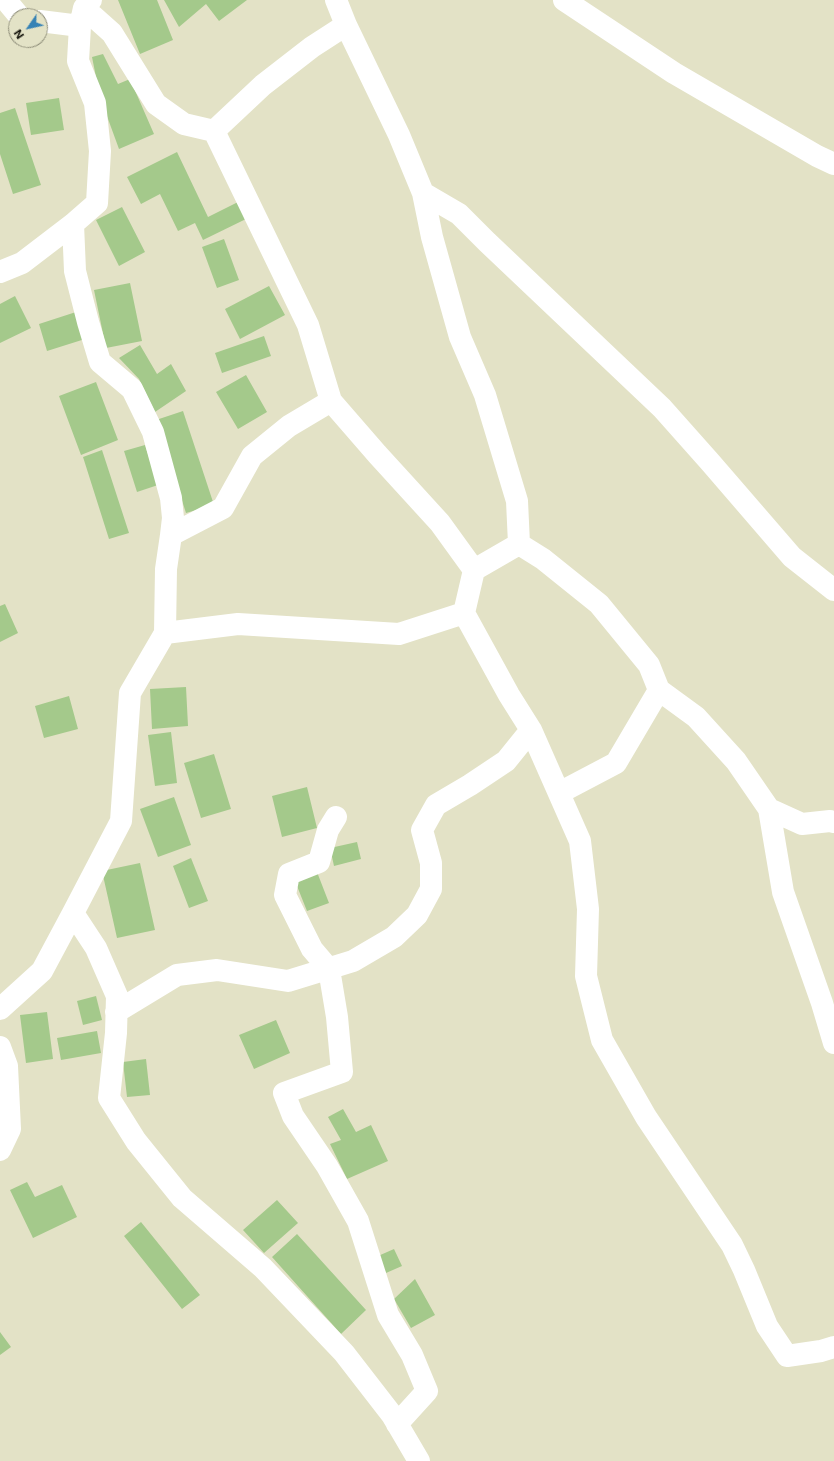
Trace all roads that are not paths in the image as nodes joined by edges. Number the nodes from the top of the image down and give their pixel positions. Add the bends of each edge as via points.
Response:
1 (336, 0) edge
2 (564, 0) edge
3 (85, 11) edge
4 (48, 19) edge
5 (346, 25) junction
6 (214, 131) junction
7 (834, 164) edge
8 (423, 193) junction
9 (72, 224) junction
10 (0, 272) edge
11 (331, 401) junction
12 (171, 535) junction
13 (519, 544) junction
14 (474, 570) junction
15 (834, 590) edge
16 (464, 613) junction
17 (165, 633) junction
18 (659, 690) junction
19 (531, 730) junction
20 (558, 793) junction
21 (769, 809) junction
22 (336, 817) dead end
23 (834, 822) edge
24 (73, 913) junction
25 (329, 968) junction
26 (0, 1009) edge
27 (116, 1012) junction
28 (834, 1043) edge
29 (0, 1048) edge
30 (0, 1150) edge
31 (834, 1347) edge
32 (397, 1424) junction
33 (419, 1461) edge

1 - 5 street
2 - 7 street via 674,73
3 - 4 street
3 - 6 street via 112,33 156,104 184,124
3 - 9 street via 78,61 95,103 100,151 97,203
5 - 6 street via 312,47 263,85
5 - 8 street via 399,135
6 - 11 street via 308,325
8 - 13 street via 434,244 460,337 485,395 517,501
8 - 15 street via 459,214 662,408 792,557
9 - 10 street via 22,264
9 - 12 street via 75,271 100,362 132,389 153,432 171,498
11 - 12 street via 289,426 252,456 223,508
11 - 14 street via 440,523
12 - 17 street via 166,569
13 - 14 street
13 - 18 street via 543,559 599,604 649,665
14 - 16 street
16 - 17 street via 399,634 238,624
16 - 19 street
17 - 24 street via 130,693 121,821
18 - 20 street via 616,763
18 - 21 street via 696,717 736,761
19 - 20 street
19 - 25 street via 506,761 436,805 422,830 431,863 431,890 416,915 394,937 353,961
20 - 31 street via 580,841 588,909 586,976 602,1040 646,1118 732,1245 767,1326 787,1356
21 - 23 street via 802,824
21 - 28 street via 783,892
22 - 25 street via 328,830 319,862 290,874 285,895 312,949
24 - 26 street via 42,971
24 - 27 street via 96,948 117,996
25 - 27 street via 288,981 217,970 177,975
25 - 32 street via 342,1072 284,1094 293,1116 327,1166 358,1221 388,1315 412,1355 427,1391
27 - 32 street via 109,1098 136,1141 182,1198 263,1268 344,1353
29 - 30 street via 7,1066 10,1129
32 - 33 street

